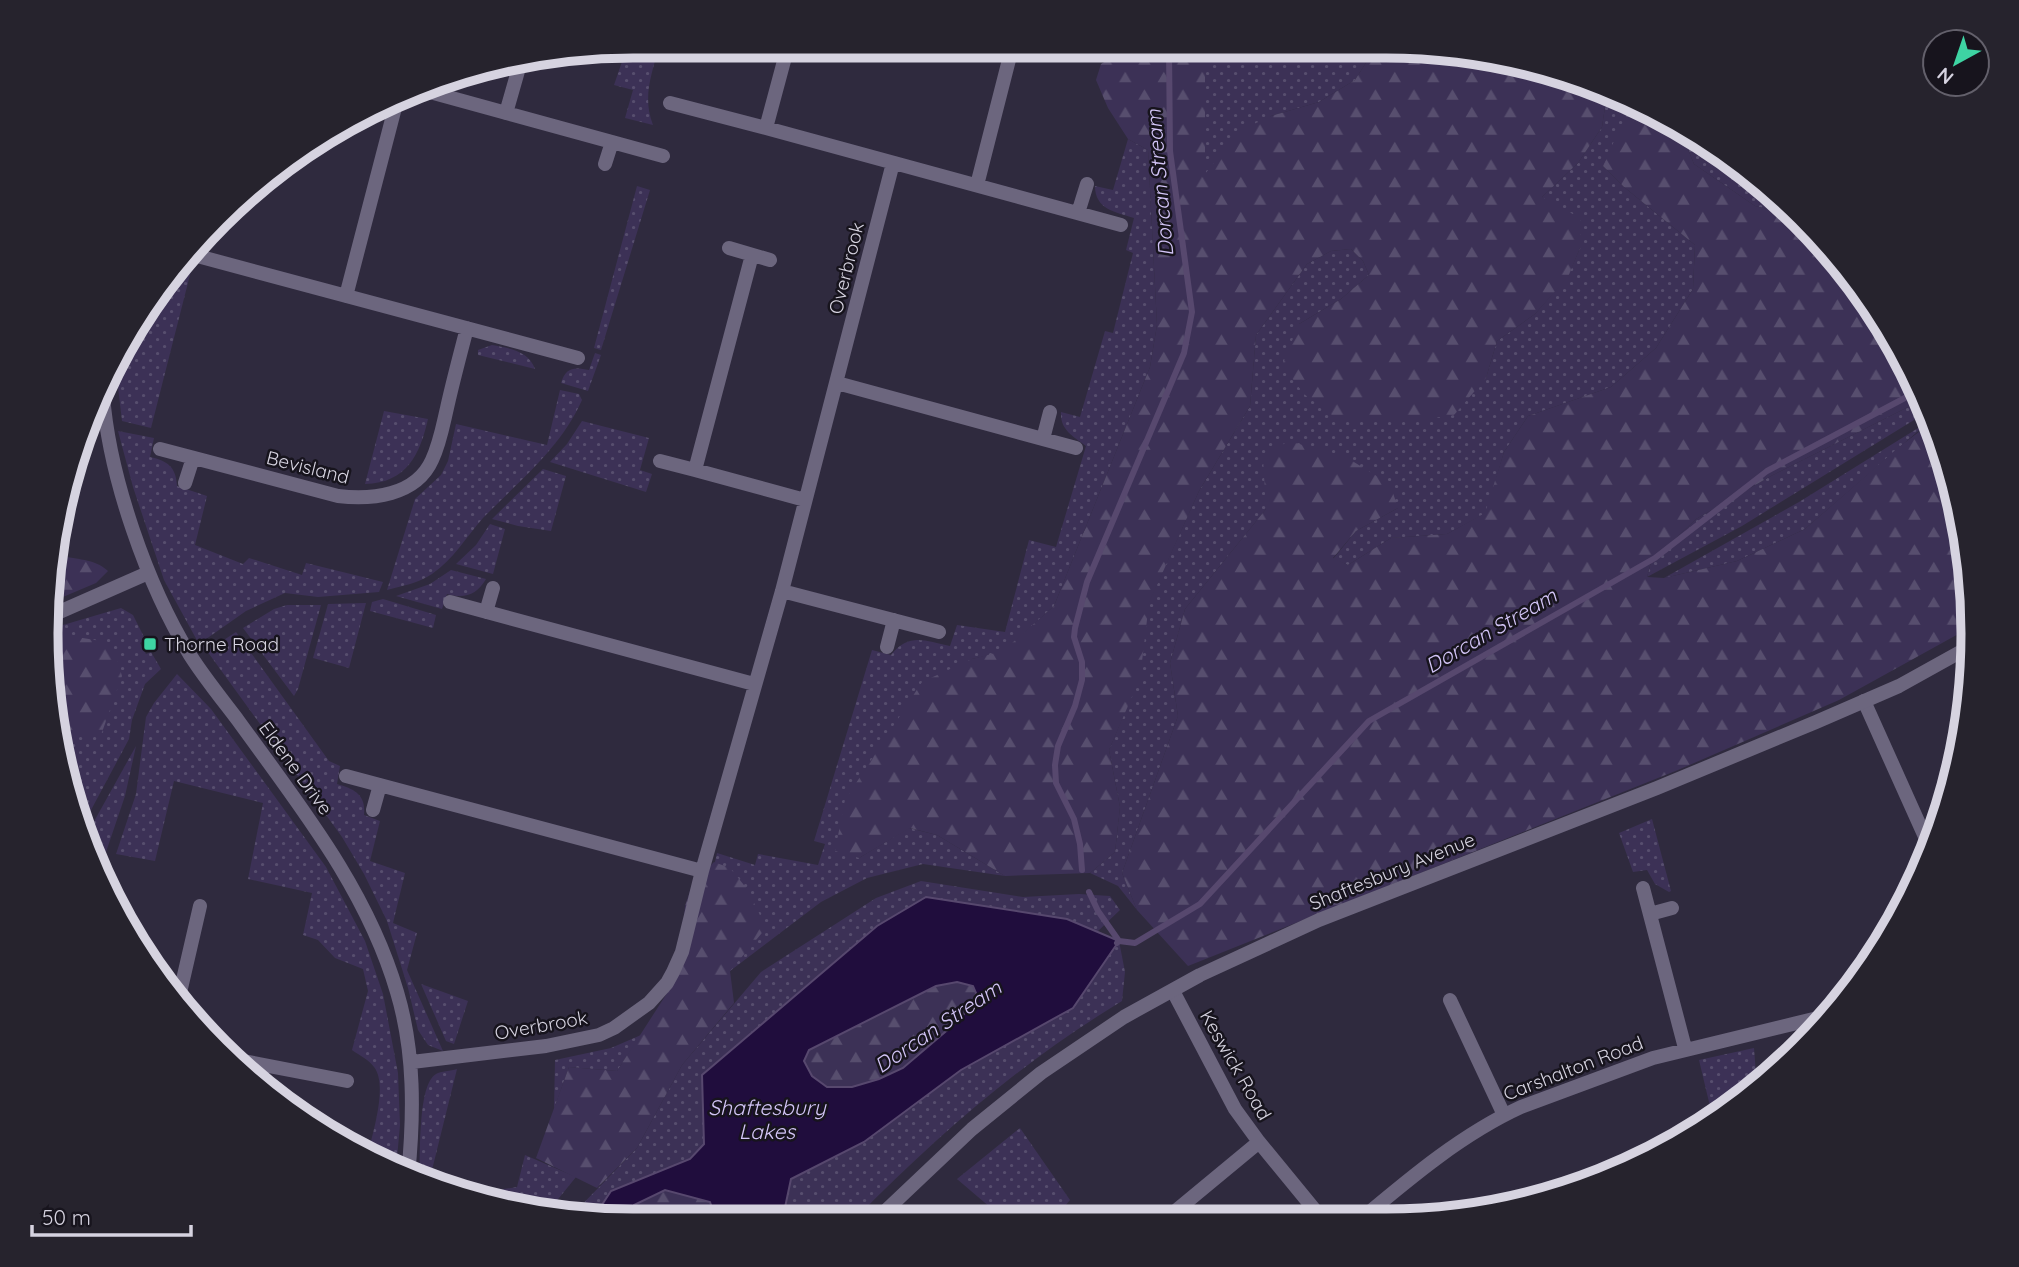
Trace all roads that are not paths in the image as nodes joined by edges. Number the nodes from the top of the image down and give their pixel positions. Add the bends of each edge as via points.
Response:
1 (785, 58) edge
2 (1009, 58) edge
3 (518, 70) edge
4 (435, 93) edge
5 (670, 103) dead end
6 (394, 110) edge
7 (506, 113) junction
8 (766, 128) junction
9 (612, 142) junction
10 (663, 156) dead end
11 (893, 163) junction
12 (605, 164) dead end
13 (1087, 184) dead end
14 (976, 185) junction
15 (1079, 213) junction
16 (1121, 225) dead end
17 (729, 248) dead end
18 (752, 255) junction
19 (199, 256) edge
20 (770, 260) dead end
21 (346, 296) junction
22 (467, 328) junction
23 (579, 358) dead end
24 (837, 383) junction
25 (105, 407) edge
26 (1050, 412) dead end
27 (1043, 439) junction
28 (1076, 448) dead end
29 (160, 449) dead end
30 (193, 458) junction
31 (660, 460) dead end
32 (695, 470) junction
33 (185, 483) dead end
34 (805, 500) junction
35 (148, 573) junction
36 (493, 588) dead end
37 (782, 591) junction
38 (450, 603) dead end
39 (59, 612) edge
40 (486, 612) junction
41 (894, 620) junction
42 (939, 632) dead end
43 (887, 647) dead end
44 (1961, 652) edge
45 (754, 684) junction
46 (1864, 701) junction
47 (346, 776) dead end
48 (380, 785) junction
49 (373, 810) dead end
50 (1924, 836) edge
51 (702, 872) junction
52 (1643, 888) dead end
53 (200, 906) dead end
54 (1672, 908) dead end
55 (1650, 914) junction
56 (181, 989) edge
57 (1173, 991) junction
58 (1451, 1000) dead end
59 (1813, 1019) edge
60 (1685, 1048) junction
61 (250, 1062) edge
62 (411, 1062) junction
63 (347, 1081) dead end
64 (1504, 1115) junction
65 (1259, 1142) junction
66 (409, 1163) edge
67 (888, 1209) edge
68 (1178, 1209) edge
69 (1314, 1209) edge
70 (1374, 1209) edge

1 - 8 street
2 - 14 street
3 - 7 street
4 - 7 street
5 - 8 street
6 - 21 street
7 - 9 street
8 - 11 street
9 - 10 street
9 - 12 street
11 - 14 street
11 - 24 street, Overbrook
13 - 15 street
14 - 15 street
15 - 16 street
17 - 18 street
18 - 20 street
18 - 32 street
19 - 21 street
21 - 22 street
22 - 23 street
22 - 30 street, Bevisland via 432,460 420,477 402,489 362,499 338,496
24 - 27 street
24 - 34 street, Overbrook
25 - 35 street, Eldene Drive via 109,443
26 - 27 street
27 - 28 street
29 - 30 street, Bevisland
30 - 33 street
31 - 32 street
32 - 34 street
34 - 37 street, Overbrook
35 - 39 street
35 - 62 street, Eldene Drive via 190,655 319,834 365,911 398,994
36 - 40 street
37 - 41 street
37 - 45 street, Overbrook
38 - 40 street
40 - 45 street
41 - 42 street
41 - 43 street
44 - 46 street, Shaftesbury Avenue
45 - 51 street, Overbrook
46 - 50 street
46 - 57 street, Shaftesbury Avenue via 1657,788 1318,920
47 - 48 street
48 - 49 street
48 - 51 street
51 - 62 street, Overbrook via 682,952 667,983 649,1003 614,1028 582,1040
52 - 55 street
53 - 56 street
54 - 55 street
55 - 60 street
57 - 65 street, Keswick Road via 1226,1094
57 - 67 street, Shaftesbury Avenue via 1094,1036 1018,1090
58 - 64 street
59 - 60 street, Carshalton Road
60 - 64 street, Carshalton Road via 1585,1081
61 - 63 street
62 - 66 street, Eldene Drive
64 - 70 street, Carshalton Road via 1456,1145
65 - 68 street
65 - 69 street, Keswick Road

